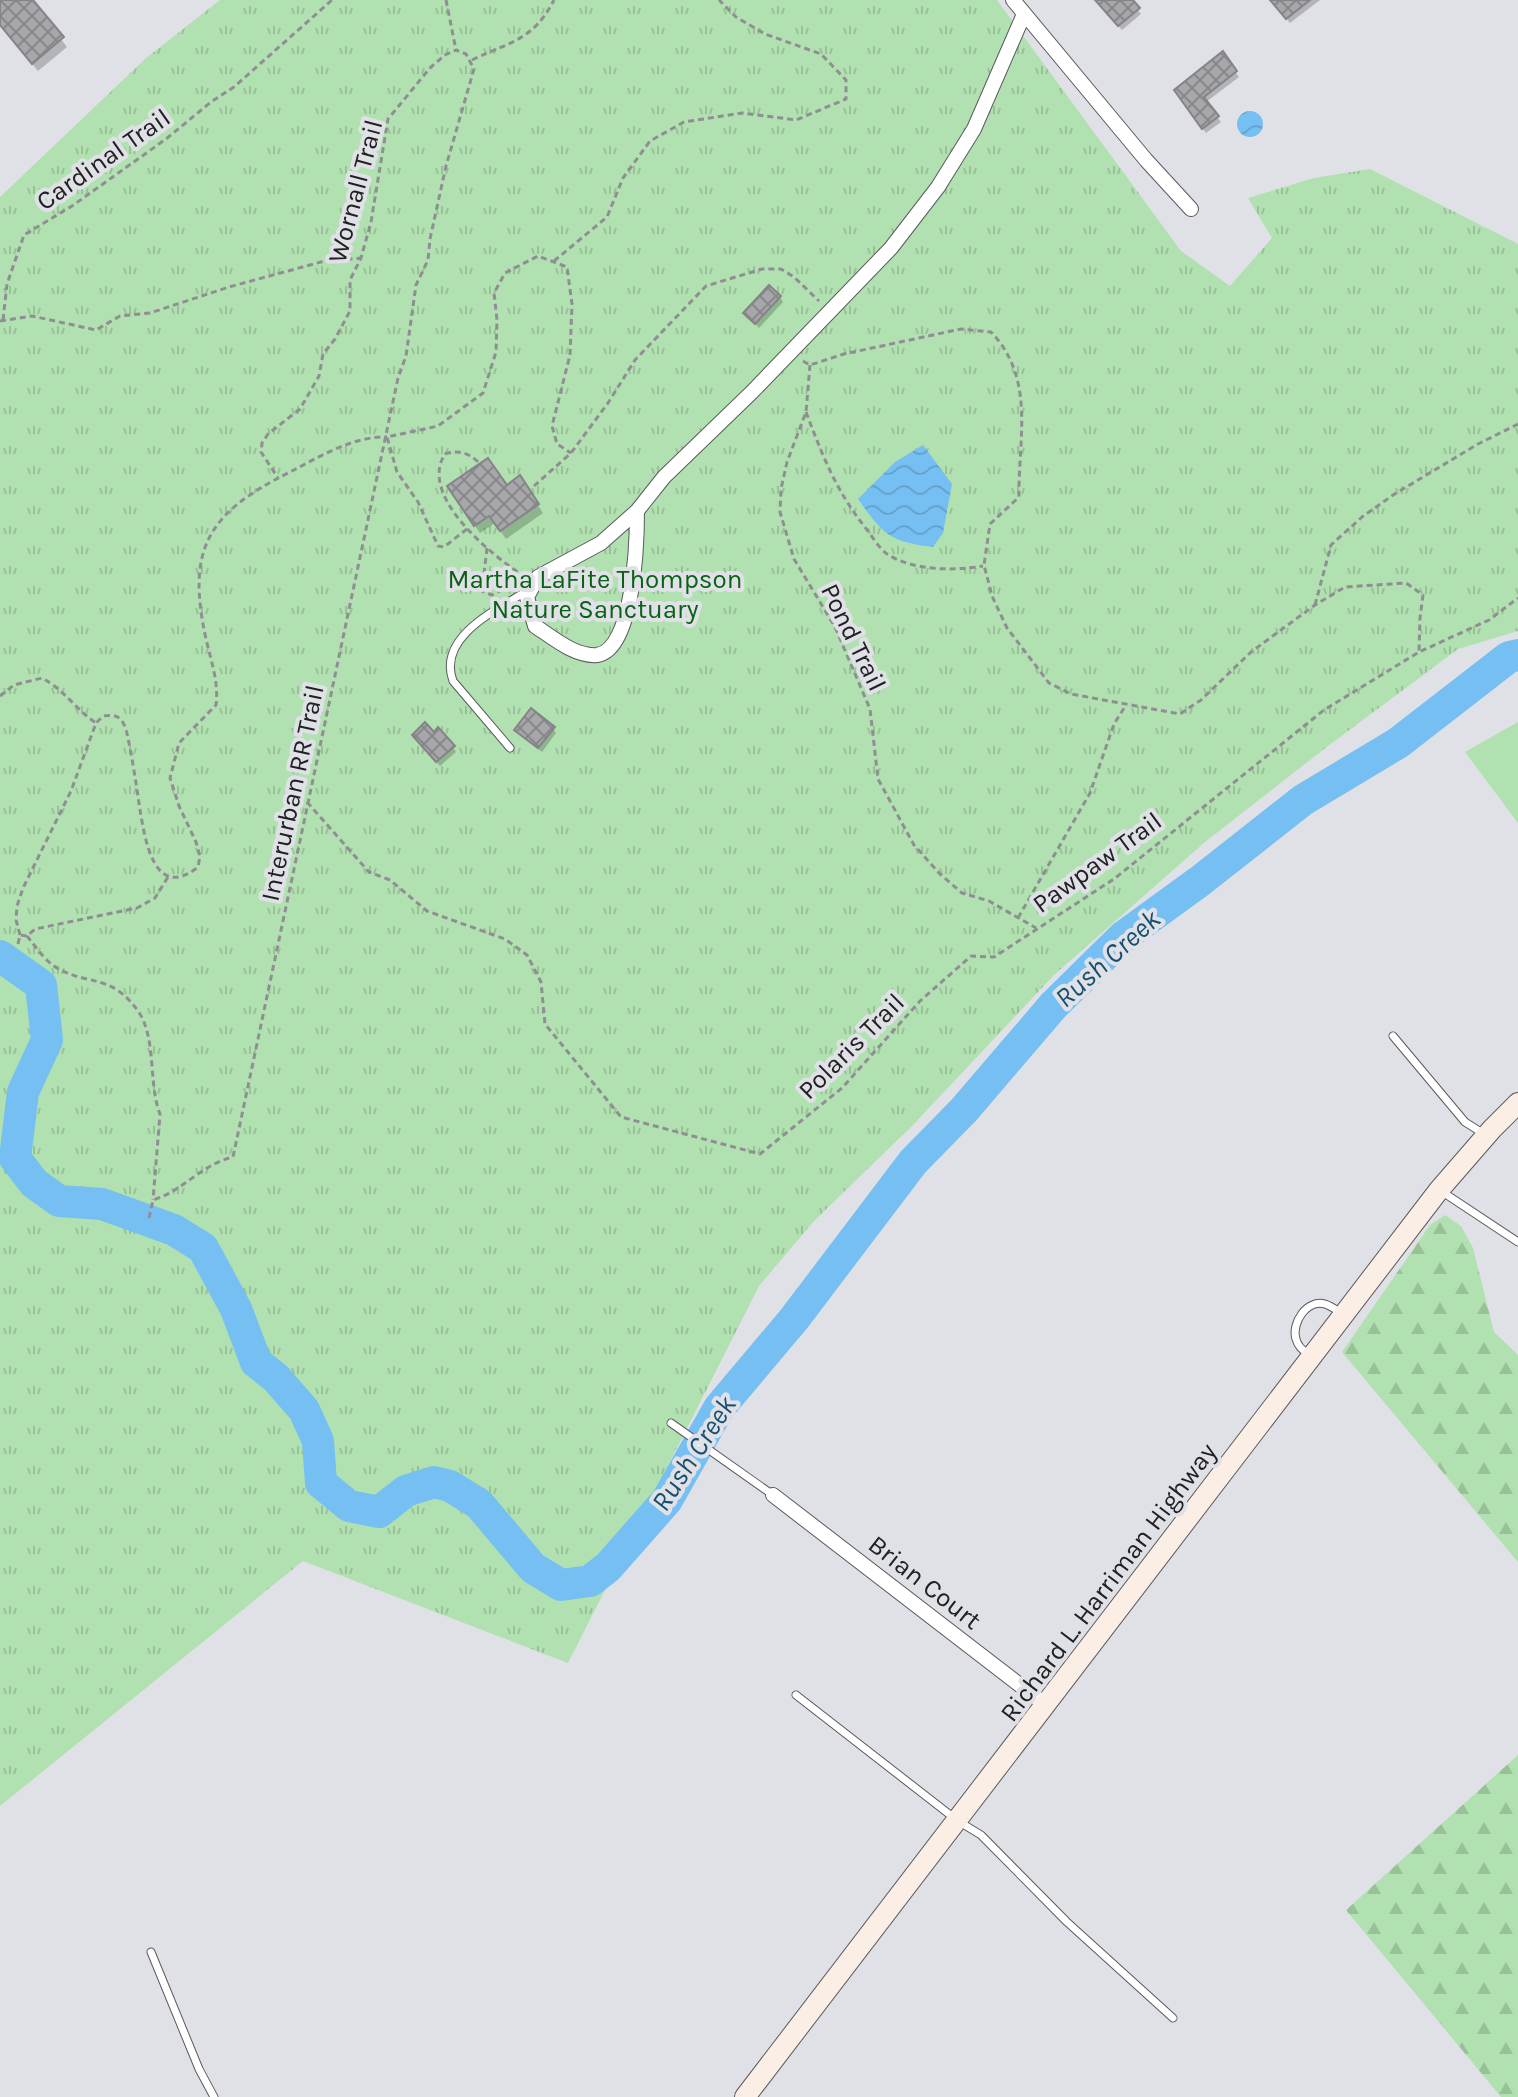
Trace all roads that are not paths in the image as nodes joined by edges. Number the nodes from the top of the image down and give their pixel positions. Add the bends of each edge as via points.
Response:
1 (1013, 0) edge
2 (1024, 14) junction
3 (1191, 209) dead end
4 (637, 511) junction
5 (534, 586) junction
6 (510, 748) dead end
7 (1393, 1036) dead end
8 (1518, 1103) edge
9 (1486, 1136) junction
10 (1439, 1190) junction
11 (1518, 1242) edge
12 (1345, 1315) junction
13 (1312, 1358) junction
14 (671, 1423) dead end
15 (773, 1495) joint
16 (796, 1695) dead end
17 (1047, 1706) junction
18 (958, 1821) junction
19 (151, 1952) dead end
20 (1173, 2018) dead end
21 (214, 2097) edge
22 (745, 2097) edge

1 - 2 street
2 - 3 street
2 - 4 street via 974,129 891,248 664,477
4 - 5 street via 601,543 538,577
4 - 5 street via 630,590 613,647 597,655 575,651 535,626 527,597
5 - 6 lane via 467,632 451,653 448,669
7 - 9 lane via 1465,1122
8 - 9 street, Richard L. Harriman Highway
9 - 10 street, Richard L. Harriman Highway
10 - 11 lane
10 - 12 street, Richard L. Harriman Highway
12 - 13 street, Richard L. Harriman Highway
12 - 13 lane via 1323,1303 1304,1311 1294,1335
13 - 17 street, Richard L. Harriman Highway
14 - 15 lane
15 - 17 street, Brian Court
16 - 18 lane
17 - 18 street, Richard L. Harriman Highway
18 - 20 lane via 981,1835
18 - 22 street, Richard L. Harriman Highway
19 - 21 lane

